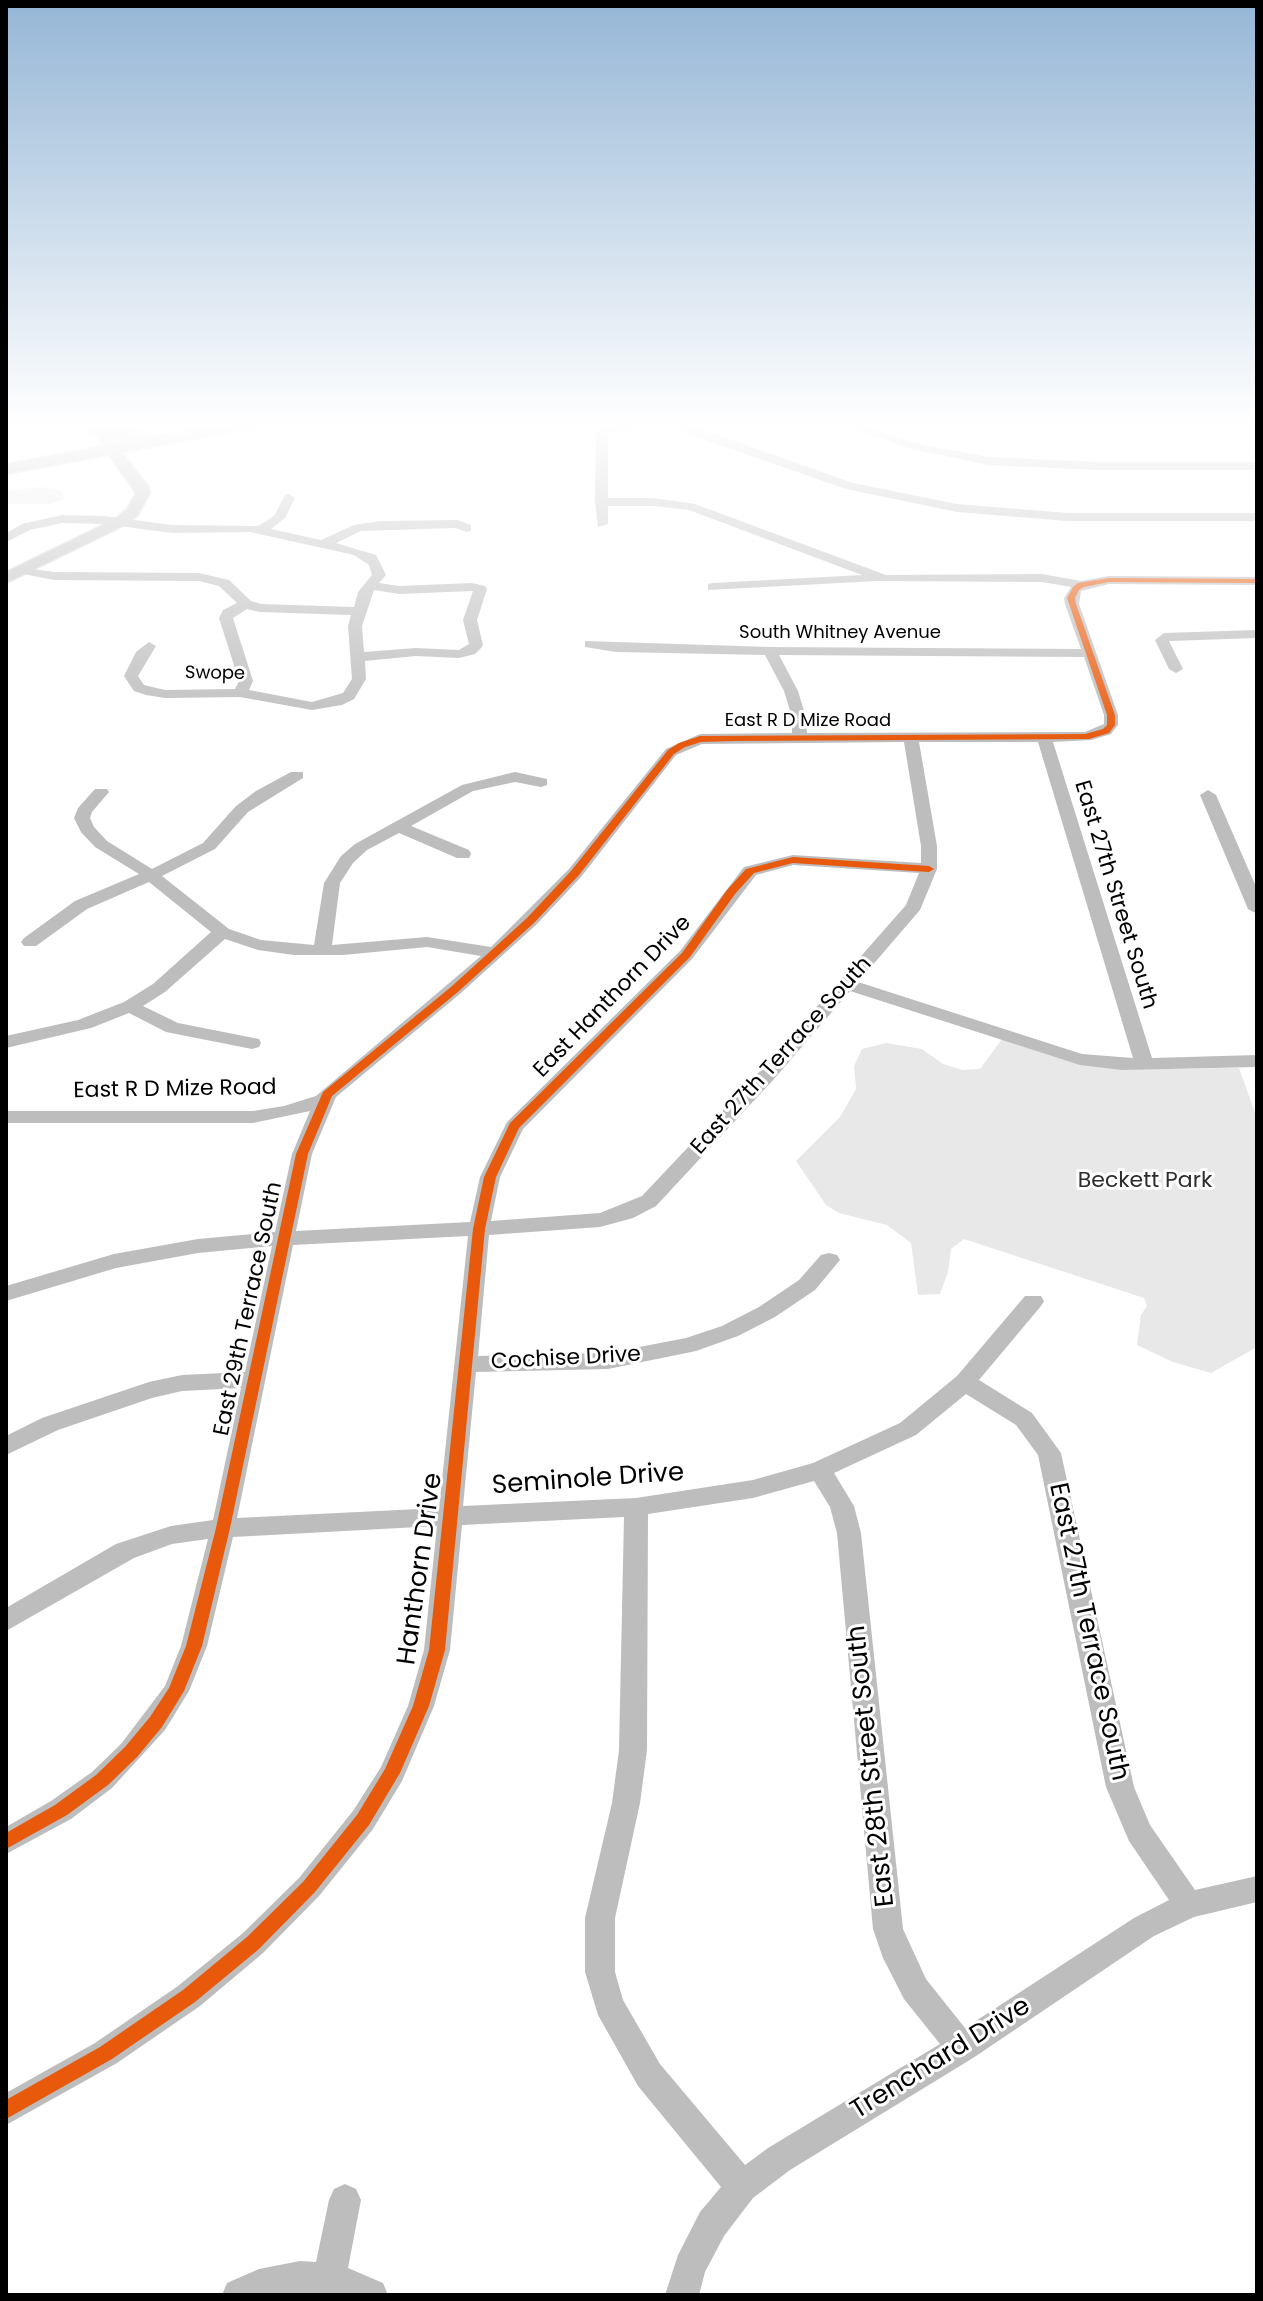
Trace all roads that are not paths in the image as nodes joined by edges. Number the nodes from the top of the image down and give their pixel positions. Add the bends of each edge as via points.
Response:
1 (107, 528) edge
2 (247, 528) edge
3 (357, 528) edge
4 (748, 528) edge
5 (261, 530) joint
6 (321, 545) junction
7 (27, 568) junction
8 (6, 578) edge
9 (884, 579) junction
10 (1257, 581) edge
11 (1081, 585) junction
12 (372, 586) junction
13 (713, 587) dead end
14 (246, 604) junction
15 (359, 611) junction
16 (1257, 634) edge
17 (590, 644) dead end
18 (149, 646) dead end
19 (770, 651) junction
20 (1089, 653) junction
21 (356, 657) junction
22 (1176, 669) dead end
23 (240, 693) junction
24 (800, 738) junction
25 (911, 739) junction
26 (1045, 739) junction
27 (297, 775) dead end
28 (541, 782) dead end
29 (101, 792) dead end
30 (1208, 795) dead end
31 (397, 826) junction
32 (463, 854) dead end
33 (929, 869) junction
34 (150, 874) junction
35 (1257, 909) edge
36 (223, 933) junction
37 (30, 942) dead end
38 (322, 951) junction
39 (497, 953) junction
40 (846, 984) junction
41 (130, 1006) junction
42 (6, 1042) edge
43 (252, 1043) dead end
44 (1257, 1061) edge
45 (1144, 1063) junction
46 (324, 1100) junction
47 (6, 1117) edge
48 (479, 1229) junction
49 (285, 1238) junction
50 (829, 1260) dead end
51 (6, 1294) edge
52 (1033, 1301) dead end
53 (467, 1364) junction
54 (256, 1379) junction
55 (965, 1382) junction
56 (6, 1446) edge
57 (820, 1470) junction
58 (636, 1507) junction
59 (452, 1518) junction
60 (223, 1528) junction
61 (6, 1621) edge
62 (6, 1842) edge
63 (1257, 1889) edge
64 (1189, 1905) junction
65 (962, 2048) junction
66 (6, 2110) edge
67 (742, 2187) junction
68 (345, 2200) dead end
69 (329, 2279) junction
70 (239, 2295) edge
71 (371, 2295) edge
72 (682, 2295) edge

1 - 7 main road
2 - 5 street
3 - 6 street
4 - 9 street
5 - 6 street
6 - 12 street via 371,558 379,575
7 - 8 main road
7 - 14 street via 48,576 208,578 234,589
9 - 11 street via 1042,578
9 - 13 street
10 - 11 street via 1109,580
11 - 20 street, East R D Mize Road via 1071,598
12 - 15 street
12 - 21 street via 480,589 470,620 476,645 470,651
14 - 15 street
14 - 23 street via 226,618 246,681
15 - 21 street
16 - 22 street via 1169,635 1162,640
17 - 19 street, South Whitney Avenue
18 - 23 street, Swope via 131,676 139,688 165,694
19 - 20 street, South Whitney Avenue
19 - 24 street via 791,691
20 - 26 street, East R D Mize Road via 1111,725 1086,737
21 - 23 street, Swope via 356,688 337,702 312,706
24 - 25 street, East R D Mize Road
24 - 39 street, East R D Mize Road via 700,739 671,752 575,873
25 - 26 street, East R D Mize Road
25 - 33 street, East 27th Terrace South
26 - 45 street, East 27th Street South
27 - 34 street via 242,809 209,846
28 - 31 street via 515,777 487,781
29 - 34 street via 83,815 87,829 101,844
30 - 35 street
31 - 32 street
31 - 38 street via 361,847 332,883
33 - 40 street, East 27th Terrace South via 914,906
33 - 48 street, East Hanthorn Drive via 793,860 750,871 686,955 514,1126 490,1177
34 - 36 street
34 - 37 street via 81,905
36 - 38 street via 258,945
36 - 41 street
38 - 39 street via 427,942
39 - 46 street, East R D Mize Road
40 - 45 street via 1080,1059
40 - 48 street, East 27th Terrace South via 649,1201 600,1220
41 - 42 street via 84,1024
41 - 43 street via 173,1028
44 - 45 street
46 - 47 street, East R D Mize Road via 253,1117
46 - 49 street, East 29th Terrace South via 302,1154
48 - 49 street, East 27th Terrace South
48 - 53 street, Hanthorn Drive
49 - 51 street, East 27th Terrace South via 114,1261
49 - 54 street, East 29th Terrace South
50 - 53 street, Cochise Drive via 807,1285 767,1312 688,1345 608,1361
52 - 55 street, Seminole Drive
53 - 59 street, Hanthorn Drive
54 - 56 street via 149,1390 50,1424
54 - 60 street, East 29th Terrace South
55 - 57 street, Seminole Drive via 908,1429
55 - 64 street, East 27th Terrace South via 1024,1419 1049,1453 1120,1787 1139,1832
57 - 58 street, Seminole Drive via 753,1489
57 - 65 street, East 28th Street South via 842,1506 849,1533 888,1929 915,1989
58 - 59 street, Seminole Drive
58 - 67 street via 633,1750 600,1918 600,1972 609,2005 649,2075
59 - 60 street, Seminole Drive
59 - 66 street, Hanthorn Drive via 437,1650 421,1706 392,1773 363,1820 309,1887 189,1996 106,2053
60 - 61 street, Seminole Drive via 171,1535 125,1551
60 - 62 street, East 29th Terrace South via 194,1646 176,1691 156,1722 102,1780
63 - 64 street, Trenchard Drive
64 - 65 street, Trenchard Drive via 1144,1927
65 - 67 street, Trenchard Drive
67 - 72 street, Trenchard Drive via 712,2224
68 - 69 street
69 - 70 street via 300,2278
69 - 71 street

